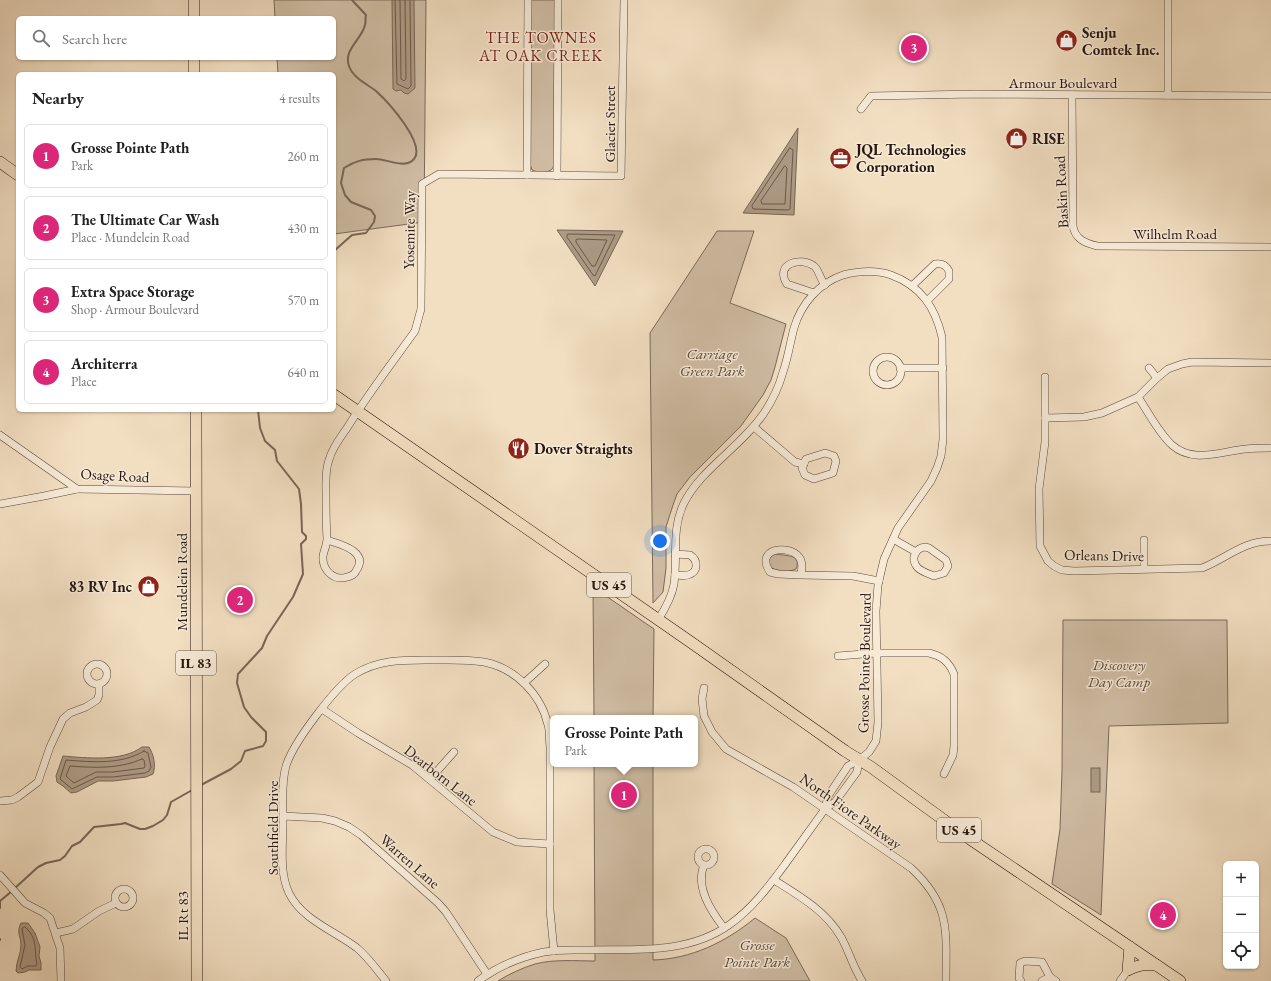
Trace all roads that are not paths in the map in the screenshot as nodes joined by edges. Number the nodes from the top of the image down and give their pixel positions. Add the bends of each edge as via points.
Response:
1 (194, 0) edge
2 (528, 0) edge
3 (558, 0) edge
4 (624, 0) edge
5 (1168, 0) edge
6 (194, 16) edge
7 (194, 60) edge
8 (194, 72) edge
9 (1072, 95) junction
10 (1168, 96) junction
11 (1271, 96) edge
12 (861, 109) dead end
13 (0, 162) edge
14 (16, 174) edge
15 (527, 175) junction
16 (557, 176) junction
17 (621, 176) joint
18 (1080, 239) joint
19 (1271, 247) edge
20 (825, 285) junction
21 (912, 286) junction
22 (814, 293) junction
23 (927, 301) junction
24 (1271, 362) edge
25 (900, 368) dead end
26 (943, 368) junction
27 (1149, 368) dead end
28 (1045, 377) dead end
29 (1157, 378) junction
30 (336, 396) edge
31 (1138, 397) junction
32 (358, 411) junction
33 (196, 412) edge
34 (1045, 418) junction
35 (754, 427) junction
36 (0, 435) edge
37 (1271, 448) edge
38 (804, 464) junction
39 (77, 489) junction
40 (196, 491) junction
41 (0, 504) edge
42 (893, 539) junction
43 (327, 540) junction
44 (1144, 540) dead end
45 (1271, 541) edge
46 (916, 552) junction
47 (675, 554) junction
48 (1144, 568) junction
49 (675, 575) junction
50 (801, 575) junction
51 (879, 581) junction
52 (658, 620) junction
53 (876, 653) junction
54 (838, 656) dead end
55 (545, 664) dead end
56 (99, 684) dead end
57 (524, 684) junction
58 (704, 688) dead end
59 (322, 709) junction
60 (454, 752) dead end
61 (859, 760) junction
62 (944, 774) dead end
63 (430, 779) junction
64 (0, 801) edge
65 (825, 809) junction
66 (283, 816) junction
67 (550, 844) junction
68 (196, 850) joint
69 (704, 865) dead end
70 (2, 877) edge
71 (774, 880) junction
72 (116, 903) dead end
73 (724, 928) junction
74 (56, 933) junction
75 (1130, 948) junction
76 (554, 950) junction
77 (1156, 965) junction
78 (1128, 970) junction
79 (487, 974) junction
80 (1053, 979) edge
81 (61, 981) edge
82 (197, 981) edge
83 (386, 981) edge
84 (478, 981) edge
85 (862, 981) edge
86 (946, 981) edge
87 (1021, 981) edge
88 (1042, 981) edge
89 (1120, 981) edge
90 (1180, 981) edge

1 - 6 main road
2 - 15 street
3 - 16 street
4 - 17 street, Glacier Street
5 - 10 street
7 - 8 main road
9 - 10 street, Armour Boulevard
9 - 12 street, Armour Boulevard via 871,96
9 - 18 street, Baskin Road via 1073,226
10 - 11 street, Armour Boulevard
13 - 14 main road
15 - 16 street, Yosemite Way
15 - 32 street, Yosemite Way via 439,174 422,184 419,320 415,331
16 - 17 street, Yosemite Way
18 - 19 street, Wilhelm Road via 1084,243 1097,246
20 - 21 street, Grosse Pointe Boulevard via 839,277 860,272 883,273
20 - 22 street, Grosse Pointe Boulevard
20 - 22 street via 819,278 817,269 810,264 796,262 785,268 783,276 787,284
21 - 23 street, Grosse Pointe Boulevard
21 - 23 street via 935,264 945,265 949,271 949,279
22 - 35 street, Grosse Pointe Boulevard via 808,298 796,320 775,393
23 - 26 street, Grosse Pointe Boulevard via 939,322
24 - 29 street via 1192,362 1168,369
25 - 26 street
26 - 42 street, Grosse Pointe Boulevard via 941,456 931,481
27 - 29 street
28 - 34 street, Orleans Drive
29 - 31 street
30 - 32 main road, US 45
31 - 34 street via 1092,416
31 - 37 street via 1166,438 1184,452 1206,455 1248,448
32 - 43 street via 328,462 325,524
32 - 52 main road, US 45
33 - 40 main road, Mundelein Road / IL 83
34 - 48 street, Orleans Drive via 1039,489 1039,536 1043,554 1048,561 1062,570
35 - 38 street via 795,462
35 - 47 street, Grosse Pointe Boulevard via 699,481 687,497 676,526
36 - 39 street, Osage Road
38 - 38 street via 806,459 825,453 834,456 836,461 833,473 814,479 805,475 802,468
39 - 40 street, Osage Road
39 - 41 street
40 - 68 main road, Mundelein Road / IL 83
42 - 46 street
42 - 51 street, Grosse Pointe Boulevard via 884,559
43 - 43 street via 323,556 326,570 340,578 354,574 359,560 356,553 346,546
44 - 48 street
45 - 48 street, Orleans Drive via 1248,544 1202,568
46 - 46 street via 922,548 929,548 946,560 946,570 941,575 934,576 917,568 914,558
47 - 49 street, Grosse Pointe Boulevard
47 - 49 street via 690,555 696,563 695,570 690,574
49 - 52 street, Grosse Pointe Boulevard via 671,596
50 - 50 street via 770,572 765,565 765,558 768,553 775,550 794,553 800,558
50 - 51 street via 853,576
51 - 53 street, Grosse Pointe Boulevard
52 - 61 main road, US 45
53 - 54 street
53 - 61 street, Grosse Pointe Boulevard via 877,734 874,746
53 - 62 street via 936,654 951,667 954,674 954,746 953,755
55 - 57 street
56 - 64 street via 97,700 63,719 38,782 12,800
57 - 59 street, Southfield Drive via 510,673 485,662 388,661 355,674 341,685
57 - 67 street, Southfield Drive via 536,697 548,725
58 - 65 street, North Fiore Parkway via 704,716 712,732 726,749 793,787
59 - 63 street, Dearborn Lane
59 - 66 street, Southfield Drive via 290,756 283,785
60 - 63 street
61 - 65 street, Grosse Pointe Boulevard via 857,772 836,802
61 - 65 street, Grosse Pointe Boulevard via 848,766 828,796
61 - 75 main road, US 45
63 - 67 street, Dearborn Lane via 493,832 517,842
65 - 71 street, Grosse Pointe Boulevard
65 - 86 street, North Fiore Parkway via 911,868 928,885 941,909 945,924
66 - 79 street, Warren Lane via 322,818 342,824 361,835 438,903
66 - 83 street, Southfield Drive via 283,869 289,894 308,916 357,948
67 - 76 street, Southfield Drive via 550,910
68 - 82 main road, IL Rt 83 / IL 83
69 - 73 street via 701,877 704,894
70 - 74 street via 25,903 50,918
71 - 73 street, Grosse Pointe Boulevard via 744,914
71 - 85 street via 824,915 834,926
72 - 74 street via 73,928
73 - 76 street, Grosse Pointe Boulevard via 695,942 672,948
74 - 81 street via 60,948
75 - 77 main road, US 45
75 - 78 main road
76 - 79 street, Grosse Pointe Boulevard via 524,957
77 - 78 main road via 1137,966
77 - 90 main road, US 45
78 - 89 street
79 - 84 street, Grosse Pointe Boulevard
80 - 87 street via 1042,962 1025,961 1020,964
80 - 88 street

